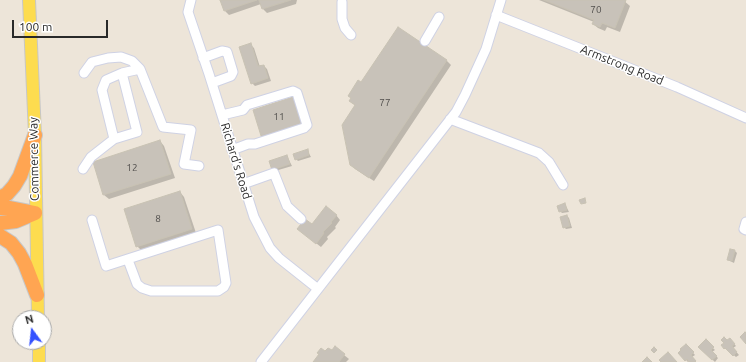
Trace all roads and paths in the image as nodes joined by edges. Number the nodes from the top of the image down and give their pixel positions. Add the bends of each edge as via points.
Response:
1 (29, 0) edge
2 (191, 0) edge
3 (501, 0) edge
4 (342, 2) dead end
5 (496, 16) junction
6 (439, 17) dead end
7 (351, 35) dead end
8 (425, 41) dead end
9 (203, 58) junction
10 (140, 69) junction
11 (84, 72) dead end
12 (122, 73) junction
13 (212, 83) junction
14 (222, 115) junction
15 (746, 118) edge
16 (450, 119) junction
17 (35, 135) junction
18 (114, 139) junction
19 (232, 150) junction
20 (199, 166) dead end
21 (83, 169) dead end
22 (243, 184) junction
23 (563, 185) dead end
24 (0, 198) edge
25 (0, 208) edge
26 (35, 213) junction
27 (301, 219) dead end
28 (92, 220) dead end
29 (746, 222) edge
30 (0, 223) edge
31 (746, 230) edge
32 (0, 236) edge
33 (128, 260) junction
34 (318, 289) junction
35 (37, 295) junction
36 (38, 310) edge
37 (39, 350) edge
38 (40, 362) edge
39 (262, 362) edge

1 - 17 main road, Commerce Way
2 - 9 street, Richard's Road via 188,12
3 - 5 street
4 - 7 street via 342,18 345,28
5 - 15 street, Armstrong Road via 677,87
5 - 16 street via 486,49 465,95
6 - 8 street
9 - 13 street, Richard's Road
9 - 13 street via 222,51 227,52 233,72 231,76
10 - 11 street via 132,61 121,57 92,62
10 - 12 street
10 - 20 street via 163,127 191,130 184,164
12 - 18 street via 106,80 102,90
12 - 18 street via 137,132
13 - 14 street, Richard's Road
14 - 19 street, Richard's Road
14 - 19 street via 243,110 247,105 293,90 307,125
16 - 23 street via 539,153 549,162
16 - 34 street
17 - 24 highway via 20,176 10,190
17 - 26 main road, Commerce Way
18 - 21 street via 91,157
19 - 22 street, Richard's Road
22 - 27 street via 274,173 287,206
22 - 34 street, Richard's Road via 254,217 270,248
25 - 26 highway
26 - 30 highway via 16,222
26 - 35 main road, Commerce Way
28 - 33 street via 106,266
29 - 31 street
32 - 35 highway via 11,243 18,252
33 - 33 street via 137,284 151,291 218,291 226,283 218,230
34 - 39 street
35 - 36 main road, Commerce Way
37 - 38 main road

